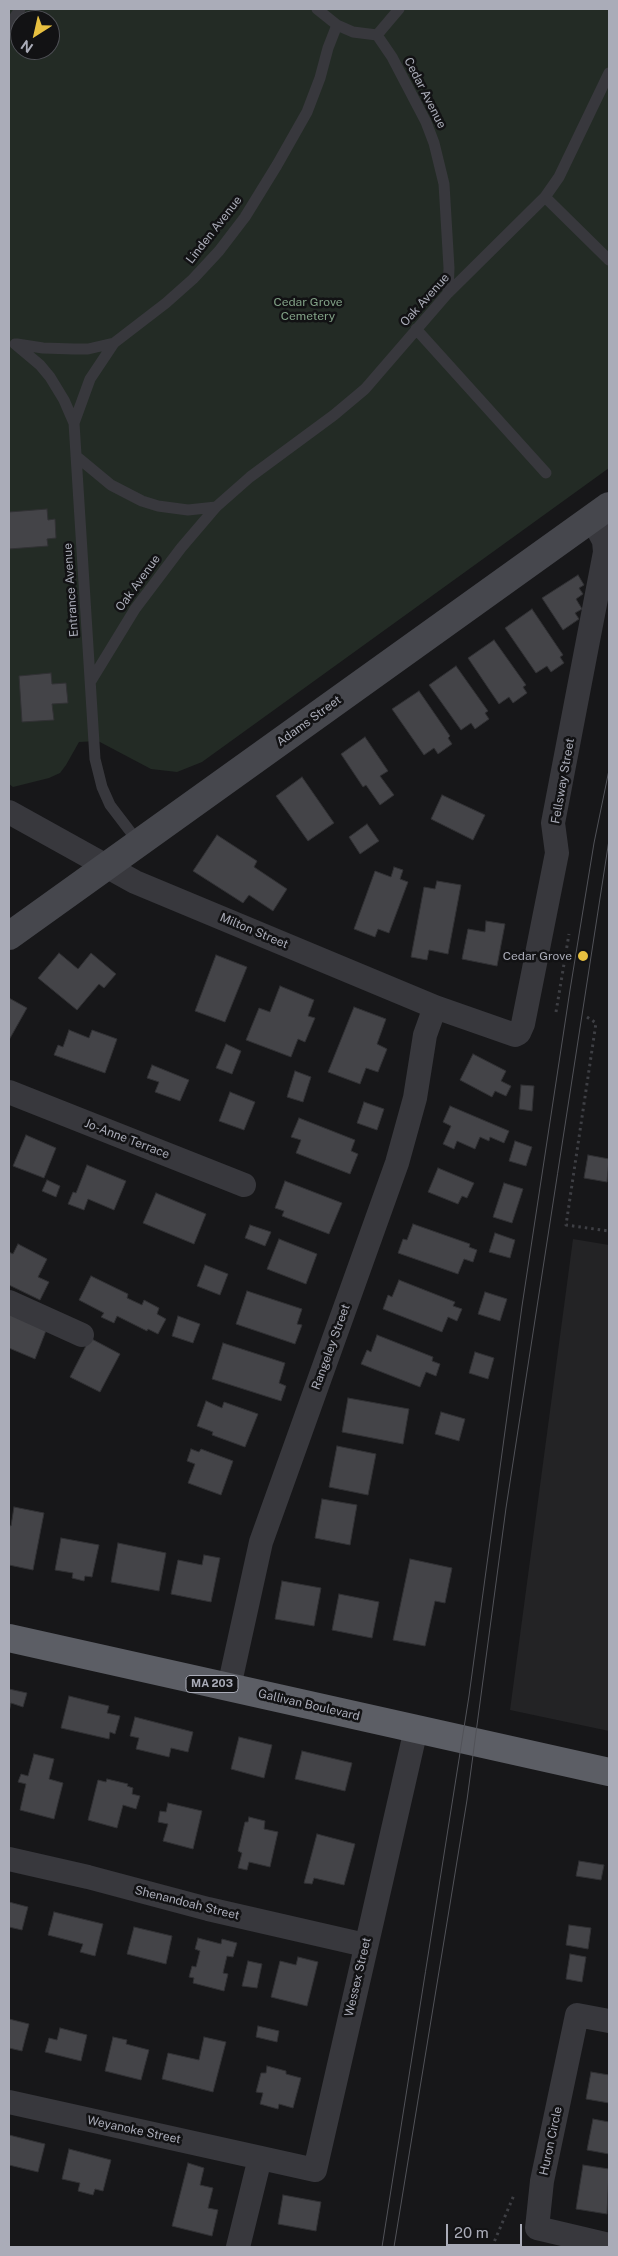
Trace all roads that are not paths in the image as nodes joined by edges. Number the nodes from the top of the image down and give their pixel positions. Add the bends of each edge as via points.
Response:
1 (20, 9) edge
2 (317, 9) edge
3 (400, 9) edge
4 (337, 25) junction
5 (9, 26) edge
6 (377, 35) junction
7 (609, 73) edge
8 (545, 197) junction
9 (609, 260) edge
10 (448, 293) junction
11 (416, 329) junction
12 (12, 341) edge
13 (114, 343) junction
14 (74, 423) junction
15 (76, 456) junction
16 (546, 473) dead end
17 (216, 507) junction
18 (601, 512) edge
19 (91, 681) junction
20 (9, 812) edge
21 (139, 844) junction
22 (106, 867) junction
23 (9, 936) edge
24 (435, 1007) junction
25 (507, 1033) joint
26 (9, 1092) edge
27 (244, 1185) dead end
28 (9, 1302) edge
29 (82, 1335) dead end
30 (9, 1638) edge
31 (228, 1687) junction
32 (416, 1729) junction
33 (609, 1772) edge
34 (9, 1859) edge
35 (365, 1945) junction
36 (609, 2021) edge
37 (9, 2102) edge
38 (260, 2158) junction
39 (609, 2245) edge
40 (238, 2247) edge

1 - 5 lane
2 - 4 lane
3 - 6 lane
4 - 6 lane via 353,32
4 - 13 lane, Linden Avenue via 318,86 306,112 245,217 193,279
6 - 10 lane, Cedar Avenue via 415,100 434,143 444,184
7 - 8 lane, Oak Avenue via 559,177
8 - 9 lane
8 - 10 lane, Oak Avenue
10 - 11 lane, Oak Avenue
11 - 16 lane
11 - 17 lane, Oak Avenue via 379,374 350,402 250,477
12 - 13 lane via 43,348 74,349
12 - 14 lane, Entrance Avenue via 50,377
13 - 14 lane, Linden Avenue via 90,379
14 - 15 lane, Entrance Avenue
15 - 17 lane via 111,485 142,501 188,510
15 - 19 lane, Entrance Avenue
17 - 19 lane, Oak Avenue via 140,602
18 - 21 main road, Adams Street
18 - 25 street, Fellsway Street via 606,552 554,823 557,853 523,1024 515,1036
19 - 21 lane, Entrance Avenue via 98,775 110,805
20 - 22 street, Milton Street
21 - 22 main road, Adams Street
22 - 23 main road, Adams Street
22 - 24 street, Milton Street
24 - 25 street, Milton Street
24 - 31 street, Rangeley Street via 424,1035 415,1098 399,1155 261,1542
26 - 27 street, Jo-Anne Terrace
28 - 29 street
30 - 31 highway, Gallivan Boulevard / MA 203
31 - 32 highway, Gallivan Boulevard / MA 203
32 - 33 highway, Gallivan Boulevard / MA 203
32 - 35 street, Wessex Street
34 - 35 street, Shenandoah Street
35 - 38 street, Wessex Street via 315,2170
36 - 39 street, Huron Circle via 577,2015 542,2180 537,2228
37 - 38 street, Weyanoke Street
38 - 40 street

